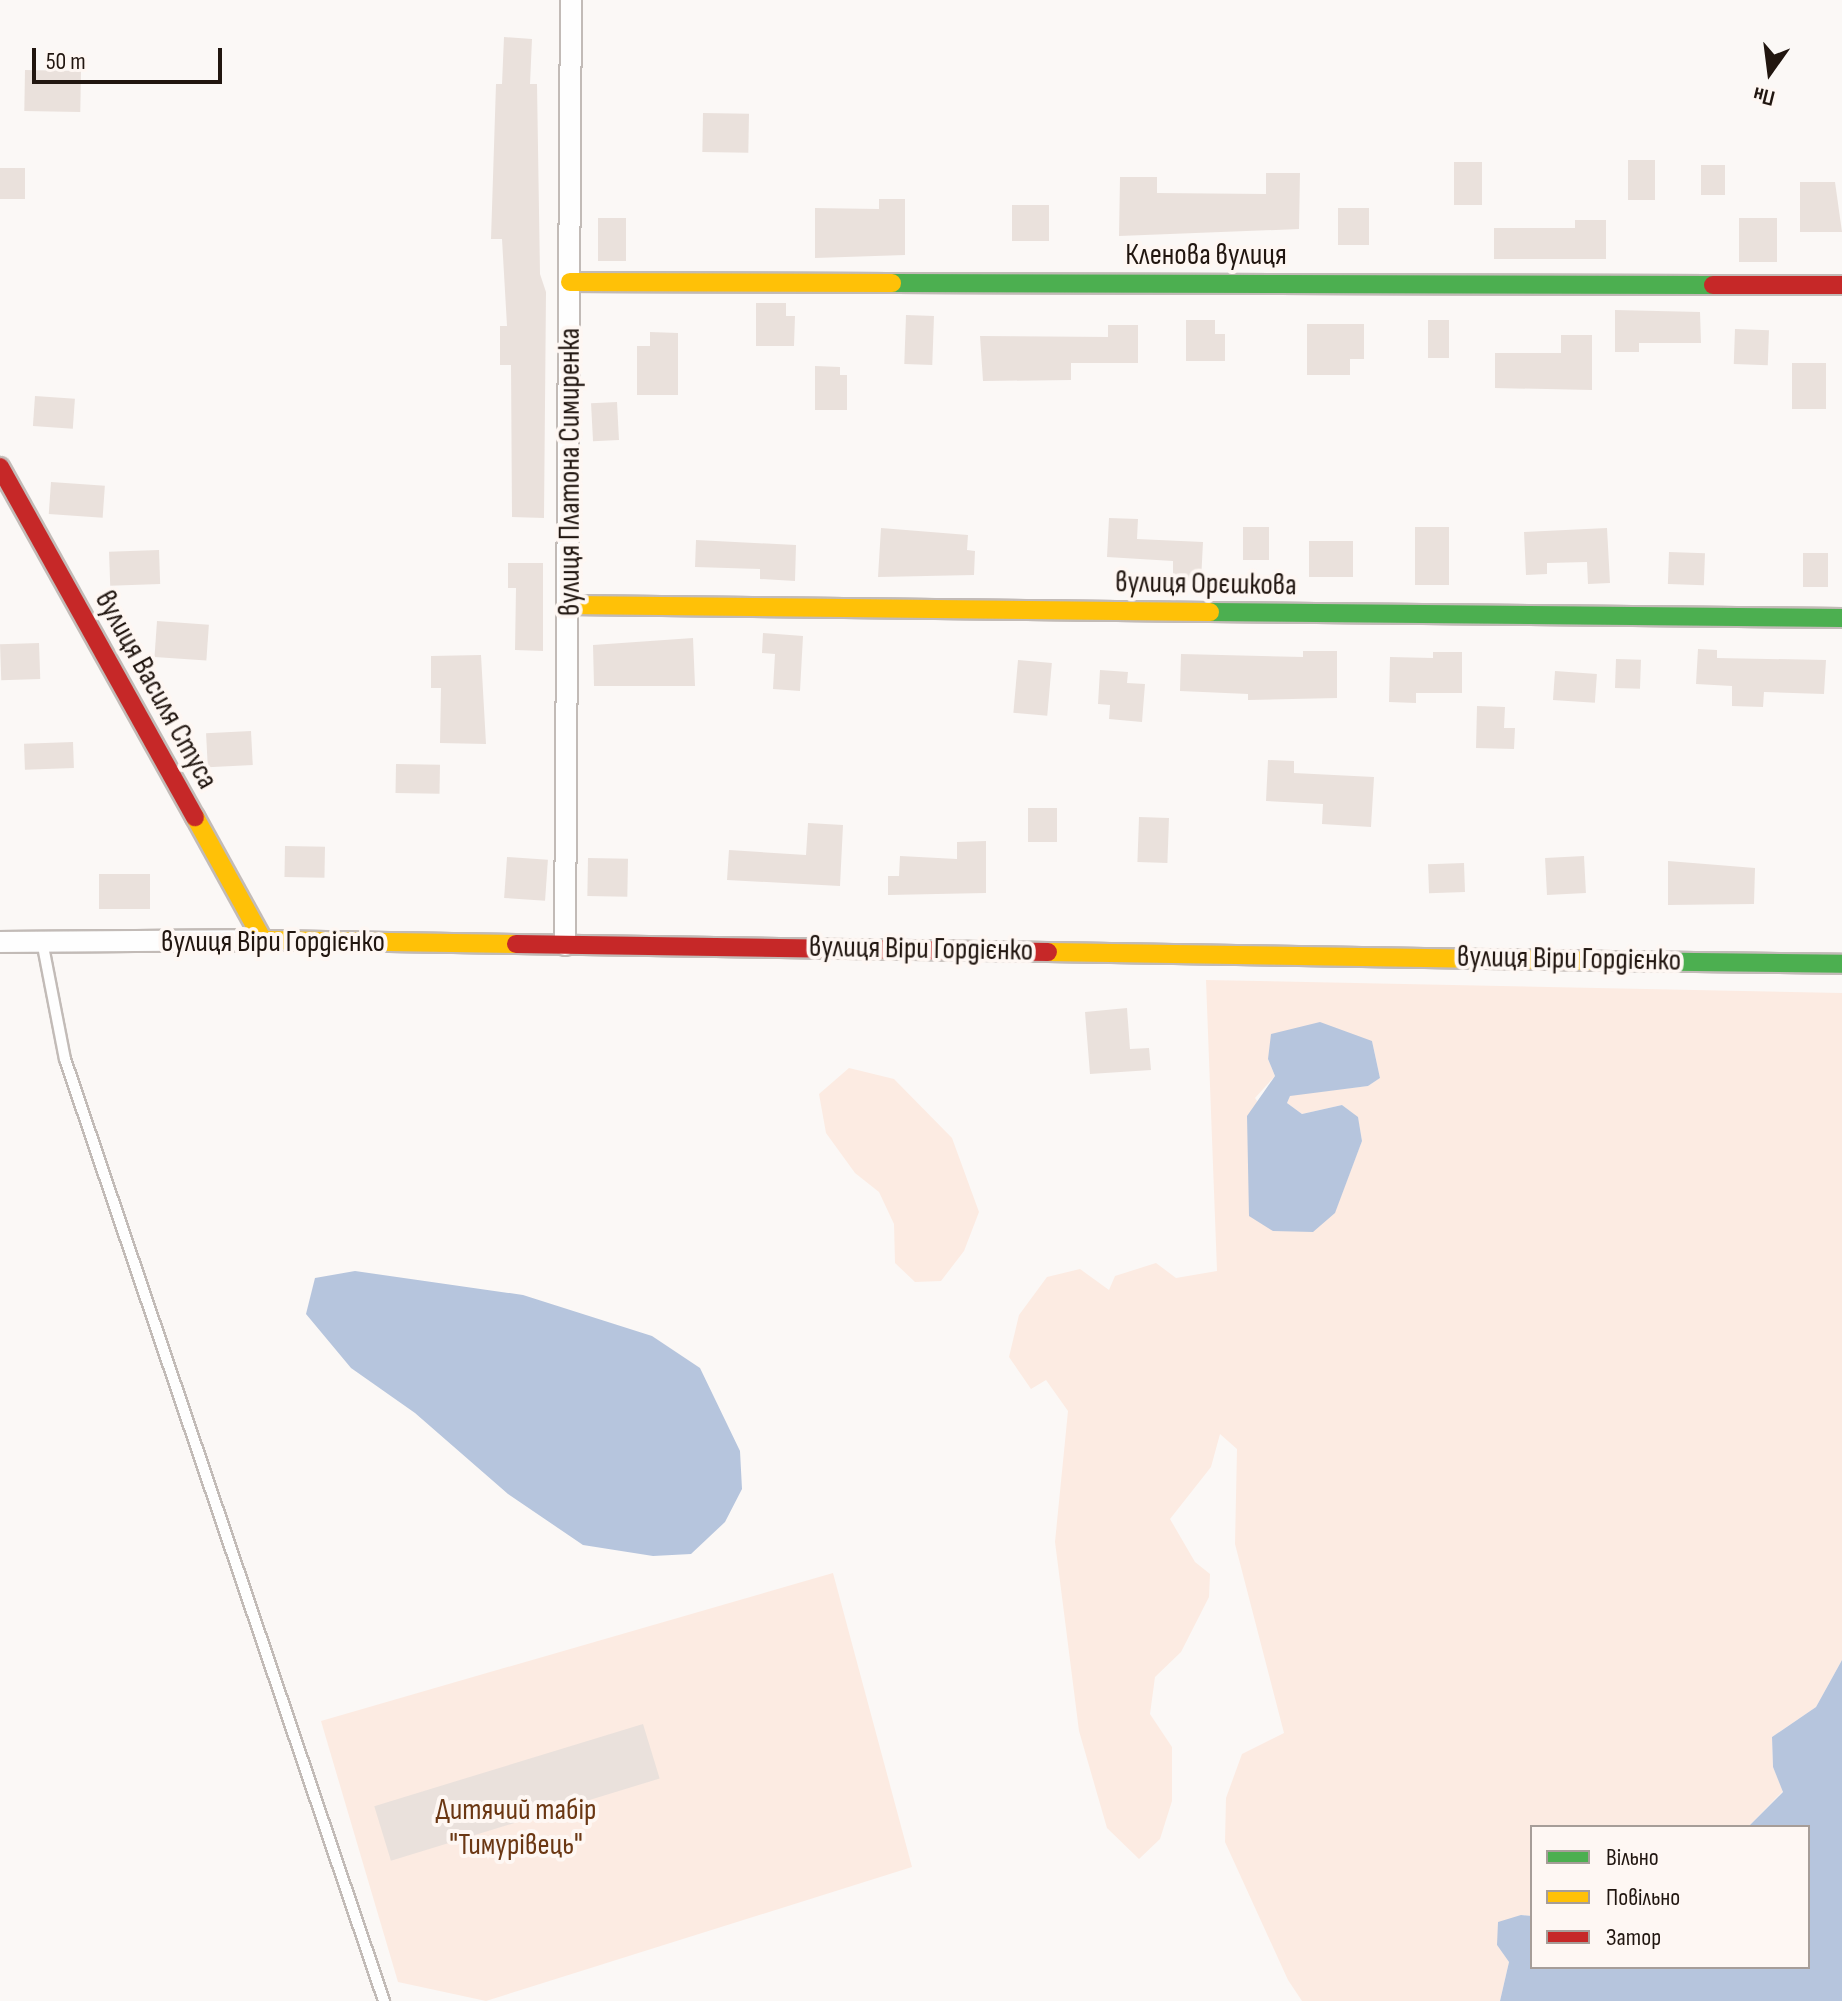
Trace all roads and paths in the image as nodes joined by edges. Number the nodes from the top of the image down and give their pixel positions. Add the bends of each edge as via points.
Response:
1 (571, 0) edge
2 (570, 282) junction
3 (1842, 285) edge
4 (0, 467) edge
5 (570, 605) junction
6 (1842, 618) edge
7 (263, 940) junction
8 (42, 941) junction
9 (0, 942) edge
10 (565, 945) junction
11 (1842, 964) edge
12 (384, 2001) edge

1 - 2 street, вулиця Платона Симиренка
2 - 3 street, Кленова вулиця
2 - 5 street, вулиця Платона Симиренка
4 - 7 street, вулиця Василя Стуса
5 - 6 street, вулиця Орєшкова
5 - 10 street, вулиця Платона Симиренка
7 - 8 street, вулиця Віри Гордієнко
7 - 10 street, вулиця Віри Гордієнко
8 - 9 street, вулиця Віри Гордієнко
8 - 12 lane via 65,1059
10 - 11 street, вулиця Віри Гордієнко

